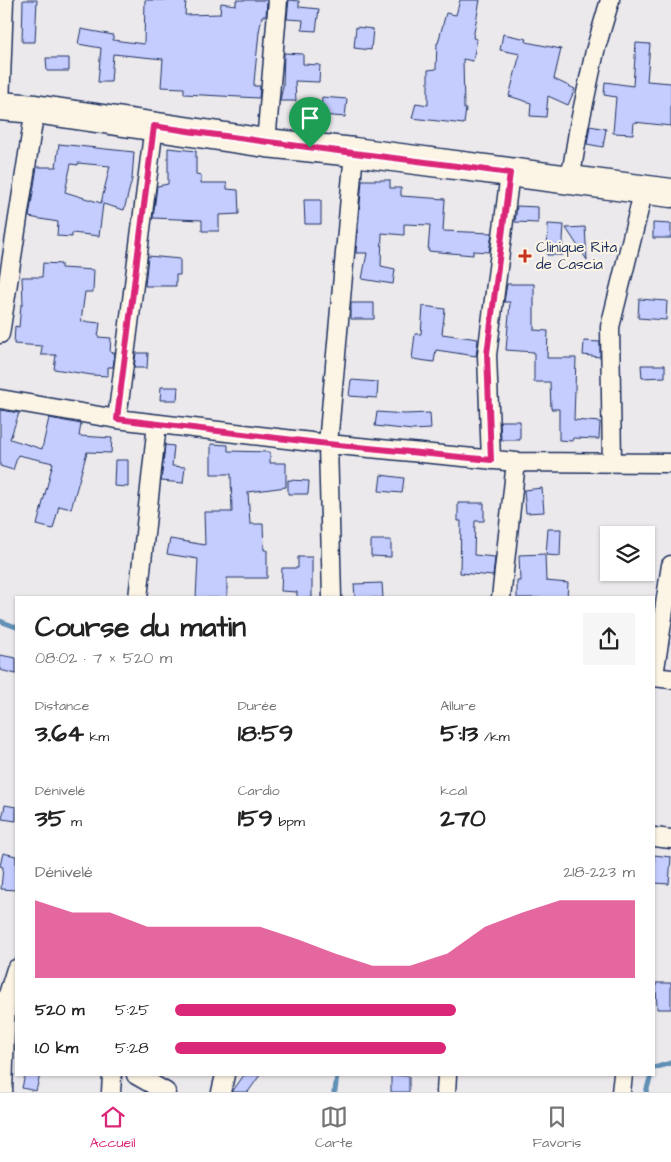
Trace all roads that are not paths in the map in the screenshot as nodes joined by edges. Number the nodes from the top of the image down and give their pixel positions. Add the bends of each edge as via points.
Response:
1 (4, 0) edge
2 (278, 0) edge
3 (610, 0) edge
4 (0, 106) edge
5 (35, 109) junction
6 (154, 126) junction
7 (266, 143) junction
8 (354, 152) junction
9 (510, 173) junction
10 (570, 181) junction
11 (644, 189) junction
12 (671, 192) edge
13 (0, 334) edge
14 (1, 404) edge
15 (117, 419) junction
16 (157, 424) junction
17 (328, 444) junction
18 (491, 460) junction
19 (516, 462) junction
20 (612, 463) junction
21 (671, 463) edge
22 (671, 565) edge
23 (138, 596) edge
24 (332, 596) edge
25 (501, 596) edge
26 (655, 669) edge
27 (655, 676) edge
28 (671, 679) edge
29 (655, 838) edge
30 (671, 839) edge
31 (15, 973) edge
32 (7, 1002) edge
33 (112, 1076) edge
34 (138, 1076) edge
35 (225, 1076) edge
36 (447, 1076) edge
37 (623, 1076) edge
38 (3, 1092) edge
39 (111, 1092) edge
40 (166, 1092) edge
41 (221, 1092) edge
42 (446, 1092) edge
43 (621, 1092) edge

1 - 4 street
2 - 7 street
3 - 10 street via 595,51
4 - 5 main road
5 - 6 main road
5 - 13 street
6 - 7 main road
6 - 15 street
7 - 8 main road
8 - 9 main road
8 - 17 street
9 - 10 main road
9 - 18 street via 487,354
10 - 11 main road
11 - 12 main road
11 - 20 street via 610,327
14 - 15 street
15 - 16 street
16 - 17 street
16 - 23 street
17 - 18 street
17 - 24 street
18 - 19 street
19 - 20 street
19 - 25 street
20 - 21 street
22 - 26 street
27 - 28 street
29 - 30 street
31 - 32 street
32 - 38 street
33 - 39 street
34 - 40 street
35 - 41 street
36 - 42 street
37 - 43 street

